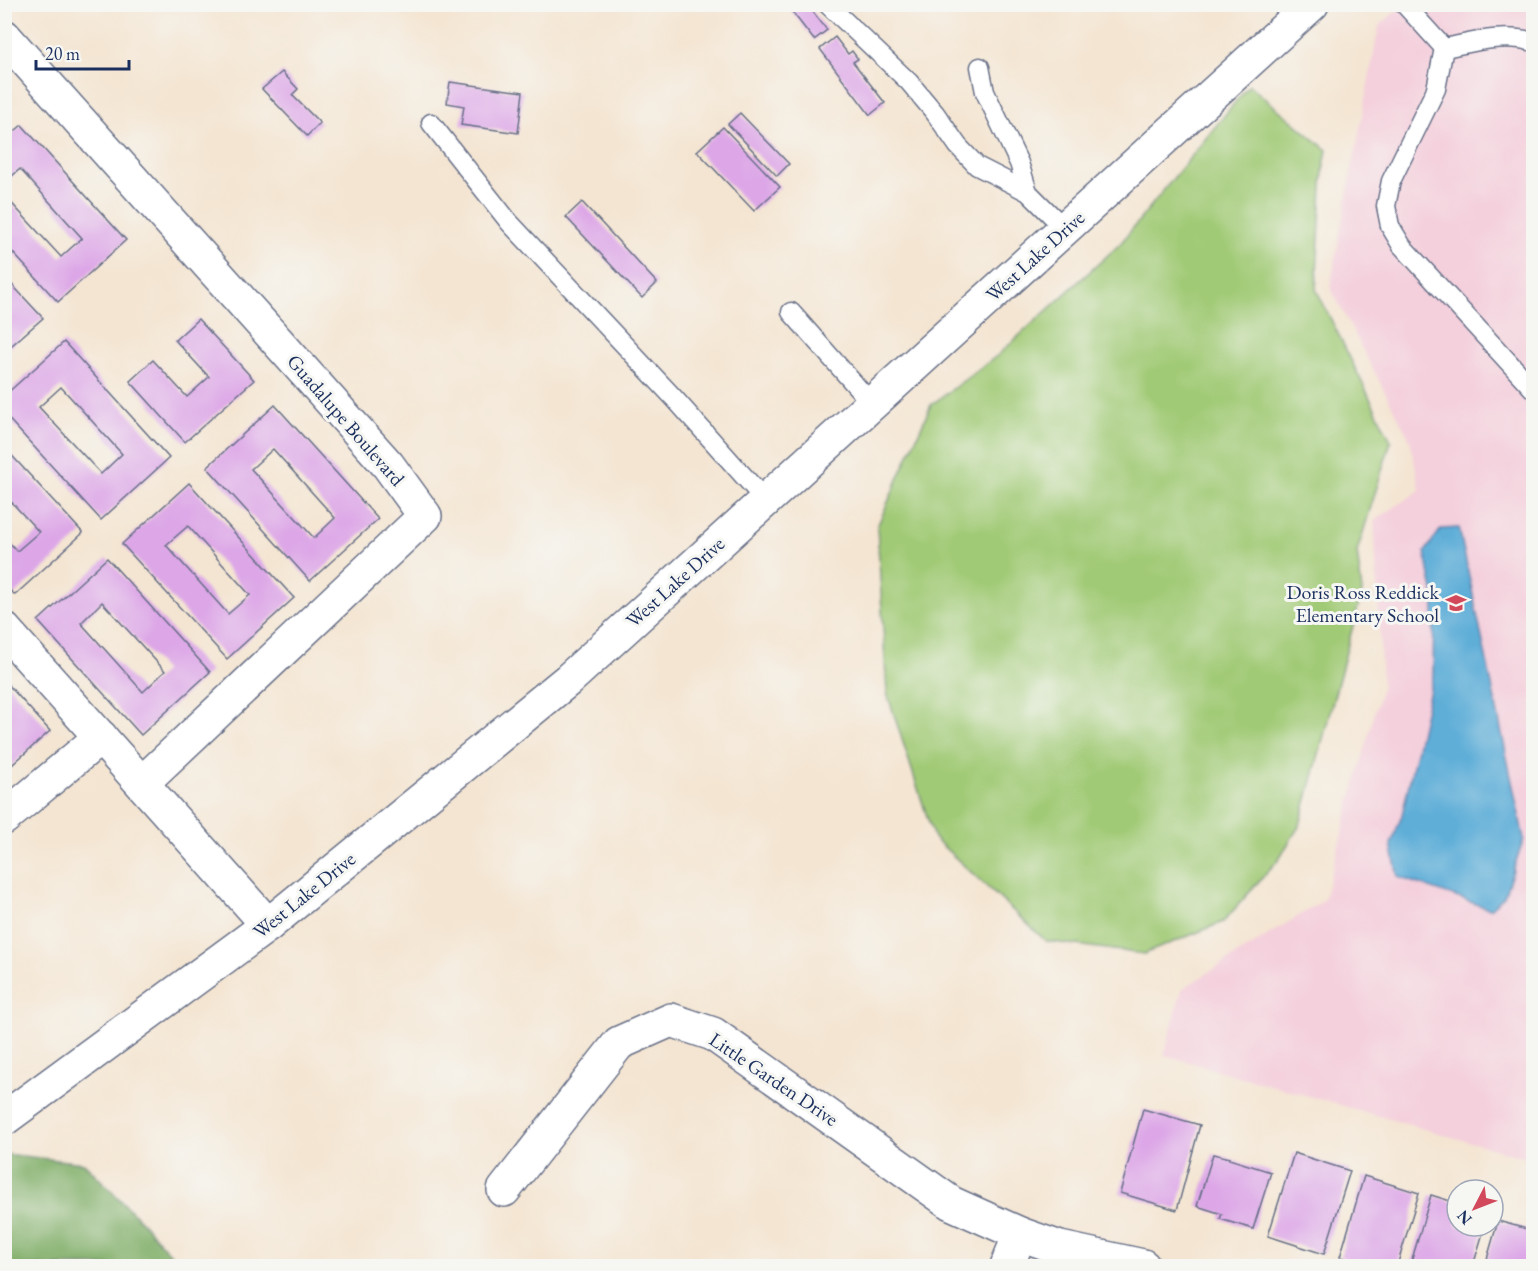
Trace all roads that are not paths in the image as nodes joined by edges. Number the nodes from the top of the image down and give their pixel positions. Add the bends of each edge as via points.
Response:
1 (827, 4) edge
2 (1312, 4) edge
3 (1404, 4) edge
4 (4, 36) edge
5 (1533, 42) edge
6 (1444, 48) junction
7 (981, 68) dead end
8 (431, 123) dead end
9 (1028, 192) junction
10 (1065, 229) junction
11 (791, 312) dead end
12 (1533, 390) edge
13 (872, 404) junction
14 (765, 500) junction
15 (4, 629) edge
16 (101, 737) junction
17 (142, 783) junction
18 (4, 818) edge
19 (268, 925) junction
20 (4, 1119) edge
21 (504, 1190) dead end
22 (1020, 1234) junction
23 (1007, 1266) edge
24 (1143, 1266) edge

1 - 9 lane via 909,82 977,166
2 - 10 street, West Lake Drive
3 - 6 lane
4 - 17 street, Guadalupe Boulevard via 388,465 425,516
5 - 6 lane via 1495,38
6 - 12 lane via 1436,89 1391,181 1386,206 1390,226 1402,246
7 - 9 lane via 985,92 1019,163
8 - 14 lane via 509,222
9 - 10 lane
10 - 13 street, West Lake Drive
11 - 13 lane
13 - 14 street, West Lake Drive
14 - 19 street, West Lake Drive via 568,680
15 - 16 street
16 - 17 street
16 - 18 street
17 - 19 street
19 - 20 street, West Lake Drive
21 - 22 street, Little Garden Drive via 619,1043 670,1020 713,1034 951,1203
22 - 23 street
22 - 24 street, Little Garden Drive via 1060,1248

